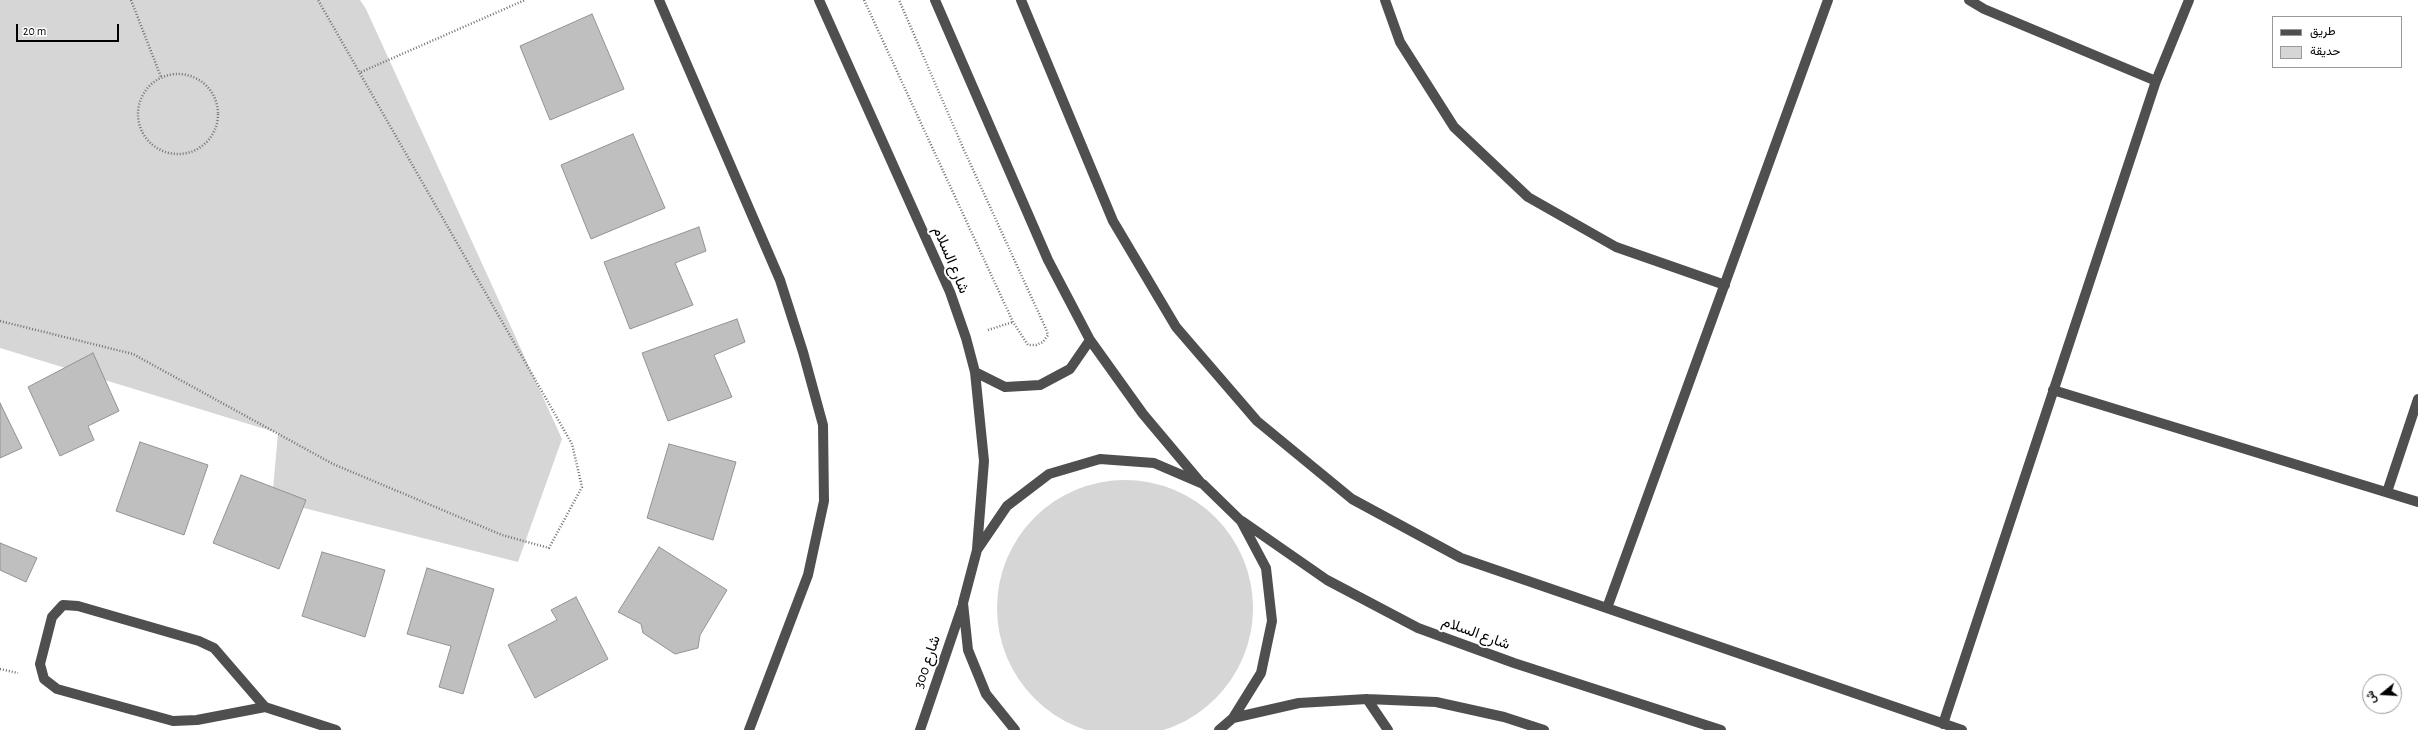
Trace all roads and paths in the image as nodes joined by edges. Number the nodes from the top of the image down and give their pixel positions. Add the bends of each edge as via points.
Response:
1 (131, 0) edge
2 (318, 0) edge
3 (525, 0) edge
4 (659, 0) edge
5 (819, 0) edge
6 (864, 0) edge
7 (899, 0) edge
8 (935, 0) edge
9 (1021, 0) edge
10 (1385, 0) edge
11 (1828, 0) edge
12 (1969, 0) edge
13 (2189, 0) edge
14 (360, 72) junction
15 (161, 77) junction
16 (2156, 81) junction
17 (1725, 285) junction
18 (0, 321) edge
19 (1090, 340) junction
20 (975, 372) junction
21 (2053, 390) junction
22 (2418, 399) edge
23 (1203, 484) junction
24 (2387, 492) junction
25 (2418, 502) edge
26 (1241, 521) junction
27 (977, 550) junction
28 (963, 603) junction
29 (1607, 608) junction
30 (1367, 699) junction
31 (265, 707) junction
32 (1233, 718) junction
33 (1943, 724) junction
34 (336, 730) edge
35 (749, 730) edge
36 (920, 730) edge
37 (1015, 730) edge
38 (1219, 730) edge
39 (1388, 730) edge
40 (1544, 730) edge
41 (1721, 730) edge
42 (1962, 730) edge

1 - 15 path
2 - 14 path
3 - 14 path
4 - 35 street via 780,280 803,352 822,425 824,501 808,575
5 - 20 street, شارع السلام via 950,292
6 - 7 path via 1013,322 1028,345 1036,345 1043,342 1048,335 1046,329
8 - 19 street via 1048,260
9 - 29 street via 1114,221 1176,327 1257,421 1352,499 1461,558
10 - 17 street via 1400,42 1454,127 1528,197 1616,247
11 - 17 street
12 - 16 street via 1984,9
13 - 16 street
14 - 18 path via 572,444 582,487 549,548 502,535 333,464 132,354
15 - 15 path via 176,73 192,76 206,84 215,97 218,112 216,128 208,141 195,151 180,154 164,152 151,143 142,130 138,115 141,100 149,86
16 - 21 street
17 - 29 street
19 - 20 street via 1070,369 1040,385 1005,387
19 - 23 street via 1143,414
20 - 27 street, شارع السلام via 984,461
21 - 24 street
21 - 33 street
22 - 24 street
23 - 26 street
23 - 27 street via 1154,463 1100,460 1049,474 1007,506
24 - 25 street
26 - 32 street via 1266,568 1272,621 1261,673
26 - 41 street, شارع السلام via 1327,580 1418,628 1514,663
27 - 28 street, شارع 300
28 - 36 street, شارع 300
28 - 37 street via 968,650 986,694
29 - 33 street
30 - 32 street via 1299,703
30 - 39 street
30 - 40 street via 1436,702 1504,717
31 - 31 street via 214,648 199,641 78,606 63,605 52,617 40,664 44,679 57,689 173,721 197,720
31 - 34 street
32 - 38 street
33 - 42 street

